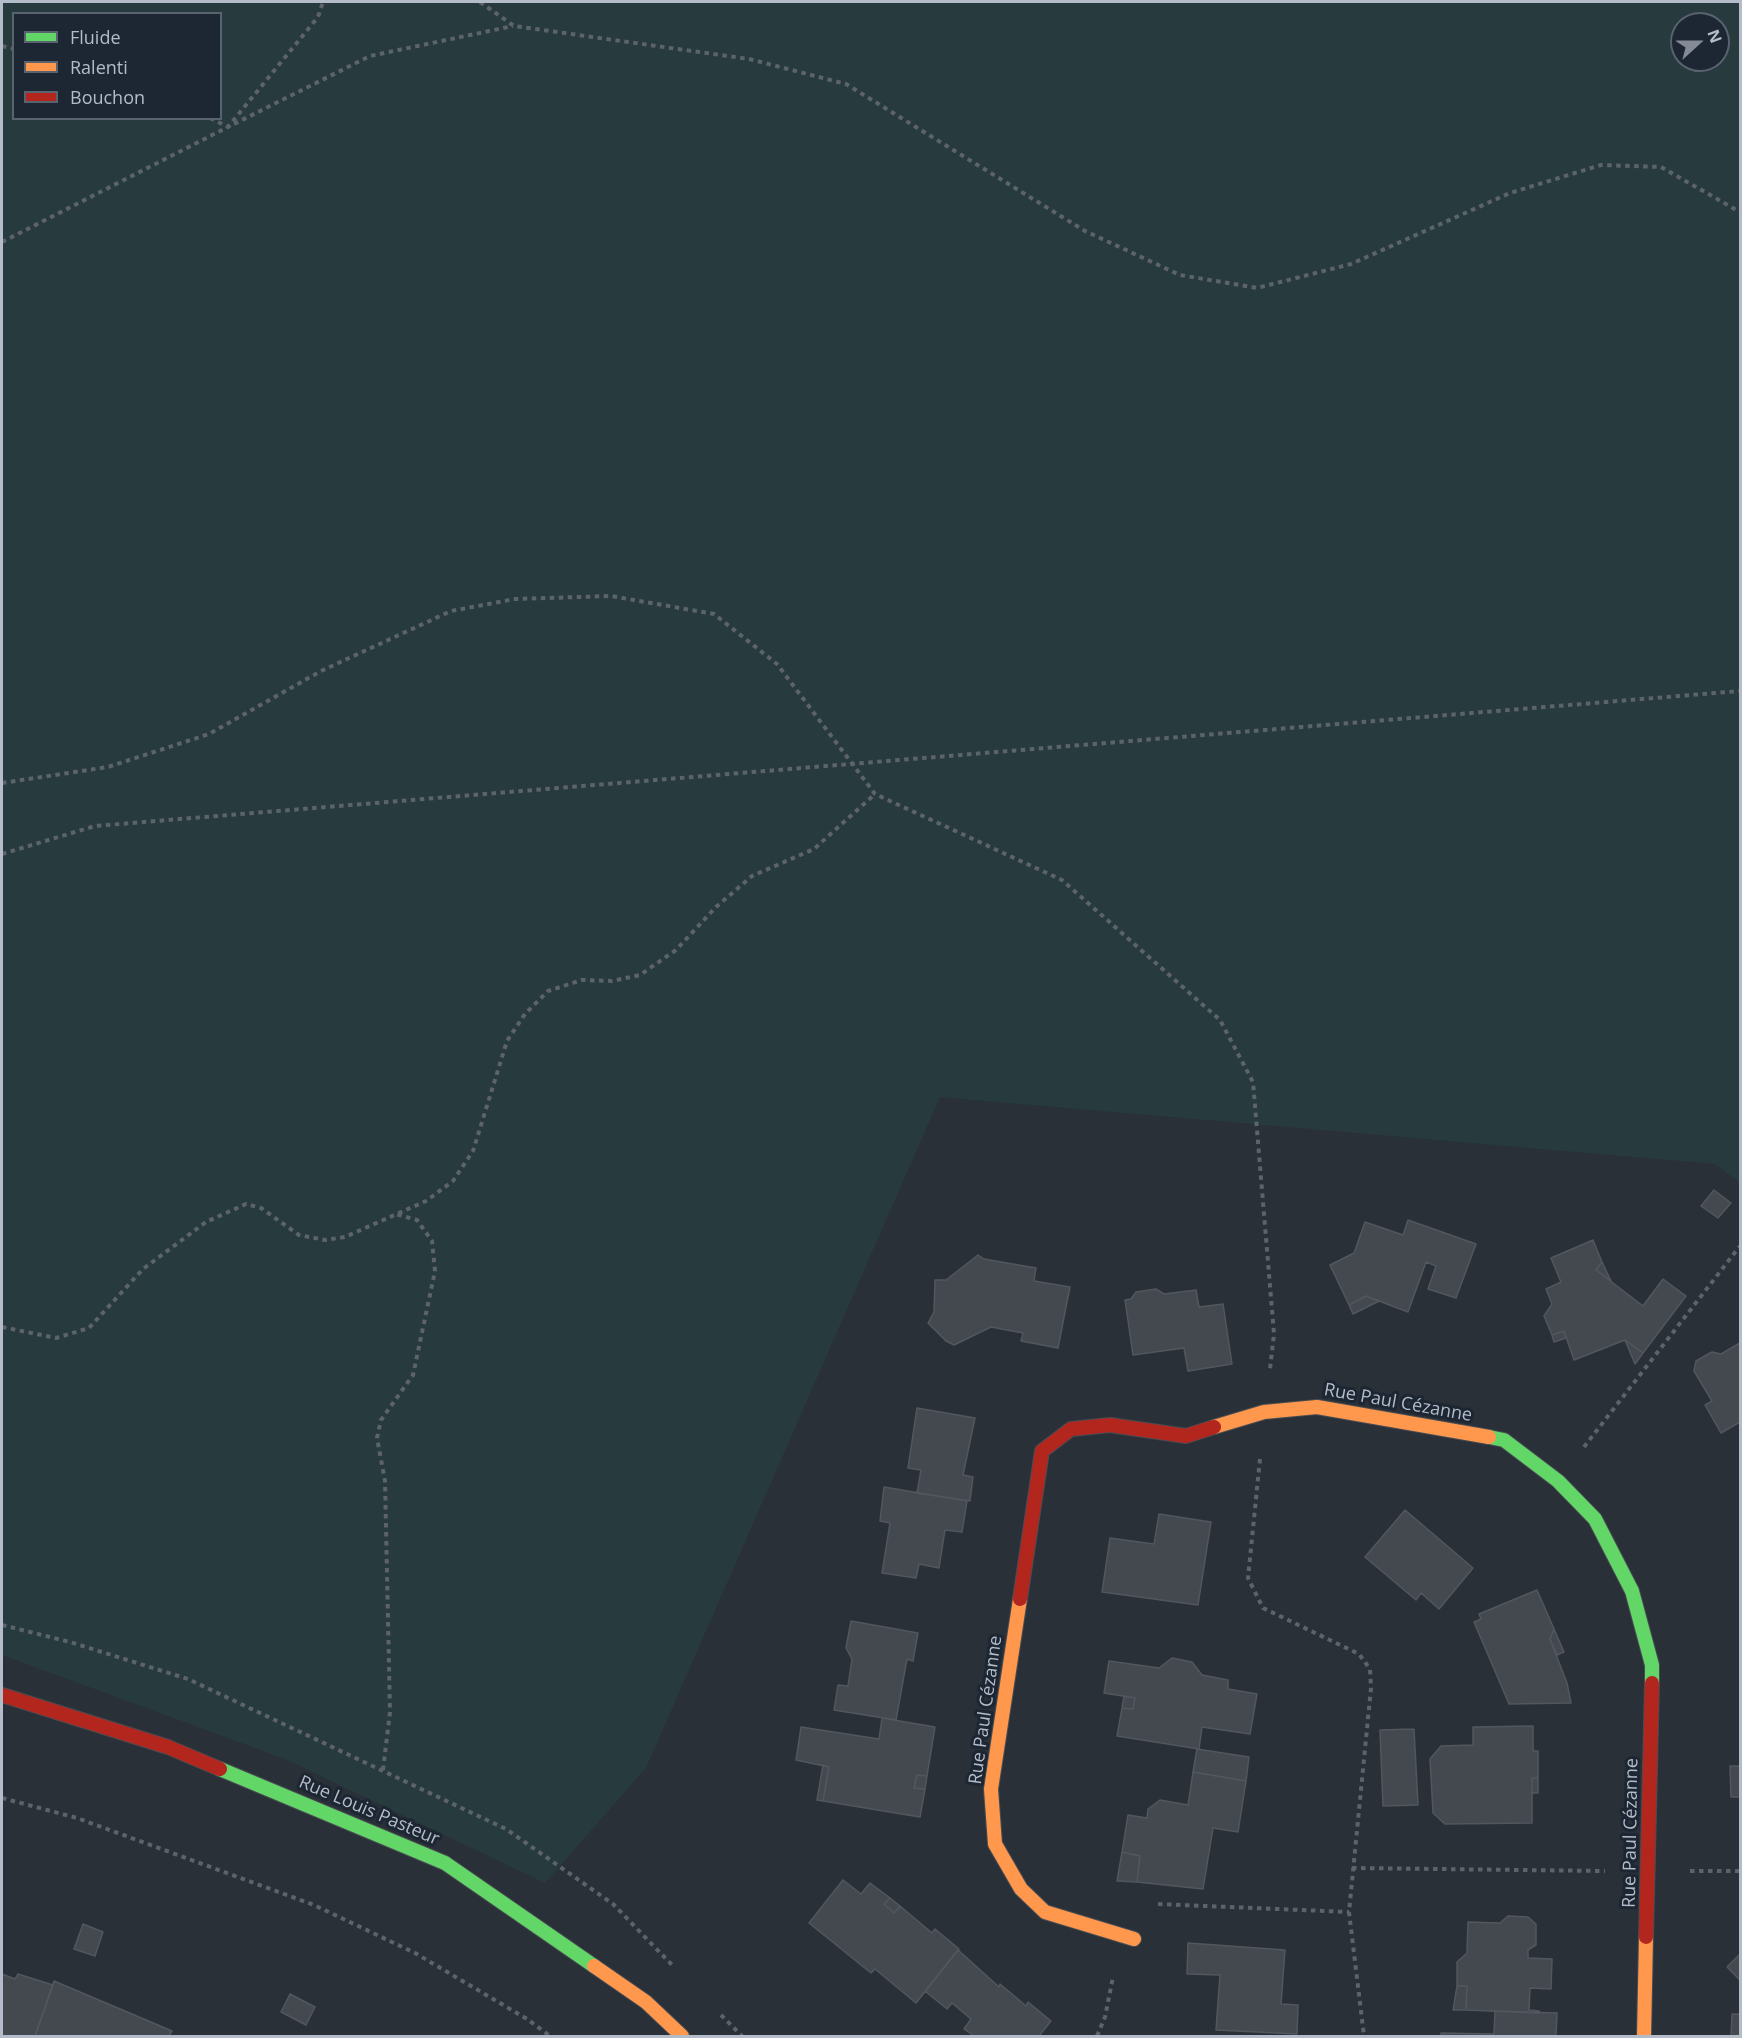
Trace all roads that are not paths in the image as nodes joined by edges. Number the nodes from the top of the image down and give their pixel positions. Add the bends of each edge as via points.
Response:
1 (2, 1695) edge
2 (1134, 1939) dead end
3 (682, 2037) edge
4 (1644, 2037) edge

1 - 3 street, Rue Louis Pasteur via 168,1747 445,1863 646,2002
2 - 4 street, Rue Paul Cézanne via 1045,1911 1021,1889 995,1844 992,1788 1042,1451 1071,1430 1110,1425 1186,1436 1264,1412 1317,1407 1503,1440 1558,1481 1595,1519 1632,1591 1652,1665

